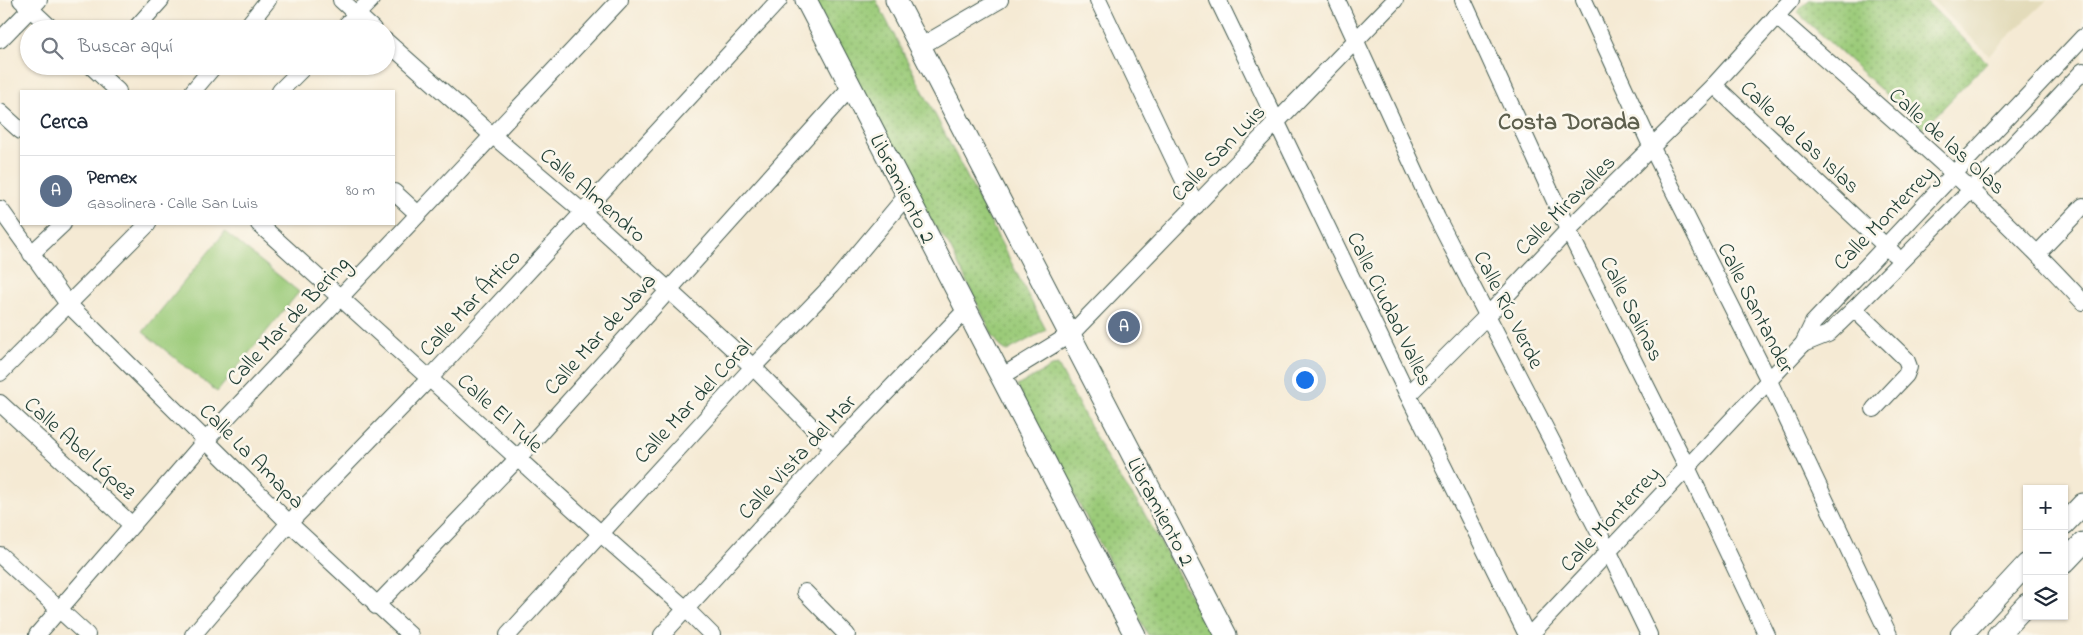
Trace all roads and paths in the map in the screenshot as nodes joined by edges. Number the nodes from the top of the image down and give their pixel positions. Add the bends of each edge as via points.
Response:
1 (161, 0) edge
2 (268, 0) edge
3 (341, 0) edge
4 (371, 0) edge
5 (620, 0) edge
6 (779, 0) edge
7 (806, 0) edge
8 (896, 0) edge
9 (1000, 0) edge
10 (1098, 0) edge
11 (1218, 0) edge
12 (1337, 0) edge
13 (1395, 0) edge
14 (1463, 0) edge
15 (1584, 0) edge
16 (1791, 0) edge
17 (30, 3) edge
18 (357, 14) junction
19 (1776, 16) junction
20 (44, 20) edge
21 (142, 20) edge
22 (251, 20) edge
23 (351, 20) edge
24 (363, 20) edge
25 (2083, 37) edge
26 (0, 40) edge
27 (1356, 40) junction
28 (921, 46) junction
29 (395, 49) edge
30 (2083, 71) edge
31 (103, 75) edge
32 (206, 75) edge
33 (297, 75) edge
34 (1714, 85) junction
35 (851, 87) junction
36 (117, 90) edge
37 (194, 90) edge
38 (283, 90) edge
39 (0, 112) edge
40 (1277, 122) junction
41 (20, 130) edge
42 (492, 135) junction
43 (1652, 148) junction
44 (1955, 174) junction
45 (1971, 190) junction
46 (395, 193) edge
47 (908, 194) junction
48 (1196, 206) junction
49 (2083, 206) edge
50 (0, 209) edge
51 (584, 212) junction
52 (418, 214) junction
53 (62, 225) edge
54 (147, 225) edge
55 (261, 225) edge
56 (1568, 230) junction
57 (1886, 246) junction
58 (2038, 253) junction
59 (31, 254) junction
60 (1901, 261) junction
61 (668, 290) junction
62 (340, 297) junction
63 (2083, 302) edge
64 (68, 304) junction
65 (966, 310) junction
66 (1854, 310) junction
67 (1488, 315) junction
68 (1071, 334) junction
69 (1803, 344) junction
70 (753, 366) junction
71 (0, 373) edge
72 (1001, 377) junction
73 (430, 378) junction
74 (1769, 381) junction
75 (1408, 395) junction
76 (0, 404) edge
77 (1874, 409) dead end
78 (206, 440) junction
79 (833, 448) junction
80 (518, 458) junction
81 (1688, 467) junction
82 (2083, 504) edge
83 (2068, 520) edge
84 (289, 523) junction
85 (132, 524) junction
86 (600, 534) junction
87 (2083, 543) edge
88 (1608, 552) junction
89 (0, 555) edge
90 (2068, 559) edge
91 (2023, 568) edge
92 (805, 592) dead end
93 (376, 606) junction
94 (2023, 608) edge
95 (59, 609) junction
96 (686, 609) junction
97 (36, 635) edge
98 (88, 635) edge
99 (193, 635) edge
100 (410, 635) edge
101 (508, 635) edge
102 (662, 635) edge
103 (712, 635) edge
104 (846, 635) edge
105 (1135, 635) edge
106 (1226, 635) edge
107 (1528, 635) edge
108 (1648, 635) edge
109 (1767, 635) edge
110 (1889, 635) edge
111 (1961, 635) edge
112 (1998, 635) edge

1 - 21 street
2 - 22 street
3 - 18 street
4 - 18 street
5 - 42 street, Calle Mar de Bering
6 - 51 street, Calle Mar Ártico
7 - 35 main road, Libramiento 2
8 - 28 main road, Libramiento 2
9 - 28 street
10 - 48 street
11 - 40 street, Calle Ciudad Valles
12 - 27 street, Calle Río Verde
13 - 27 street, Calle San Luis
14 - 56 street, Calle Salinas
15 - 43 street, Calle Santander
16 - 19 street, Calle Miravalles
17 - 20 street
17 - 26 street
18 - 23 street
18 - 24 street
19 - 34 street, Calle Miravalles
19 - 44 street, Calle de las Olas
25 - 44 street, Calle Monterrey
27 - 40 street, Calle San Luis
27 - 67 street, Calle Río Verde via 1438,218
28 - 68 main road, Libramiento 2
29 - 42 street, Calle Almendro
30 - 45 street, Calle Monterrey
31 - 36 street
32 - 37 street
33 - 38 street
34 - 43 street, Calle Miravalles
34 - 57 street, Calle de Las Islas
35 - 47 main road, Libramiento 2
35 - 61 street, Calle Mar de Java
39 - 41 street
40 - 48 street, Calle San Luis
40 - 75 street, Calle Ciudad Valles
42 - 51 street, Calle Almendro
42 - 52 street, Calle Mar de Bering
43 - 56 street, Calle Miravalles
43 - 74 street, Calle Santander
44 - 45 street, Calle de las Olas
44 - 57 street, Calle Monterrey
45 - 58 street, Calle de las Olas
45 - 60 street, Calle Monterrey
46 - 52 street
47 - 65 main road, Libramiento 2
47 - 70 street, Calle Mar del Coral via 832,285
48 - 68 street, Calle San Luis
49 - 58 street
50 - 59 street, Calle La Amapa
51 - 61 street, Calle Almendro
51 - 73 street, Calle Mar Ártico
52 - 62 street, Calle Mar de Bering
53 - 59 street
54 - 64 street
55 - 62 street, Calle El Tule
56 - 67 street, Calle Miravalles
56 - 81 street, Calle Salinas
57 - 60 street, Calle de Las Islas
57 - 69 street, Calle Monterrey via 1813,323
58 - 63 street, Calle de las Olas
59 - 64 street, Calle La Amapa
60 - 66 street, Calle Monterrey
61 - 70 street, Calle Almendro
61 - 80 street, Calle Mar de Java
62 - 73 street, Calle El Tule
62 - 78 street, Calle Mar de Bering
64 - 71 street
64 - 78 street, Calle La Amapa
65 - 72 main road, Libramiento 2
65 - 79 street, Calle Vista del Mar
66 - 69 street, Calle Monterrey via 1828,334
66 - 77 street via 1906,359 1909,367 1906,375
67 - 75 street, Calle Miravalles
67 - 88 street, Calle Río Verde
68 - 72 street
68 - 106 main road, Libramiento 2
69 - 74 street, Calle Monterrey
70 - 79 street, Calle Almendro
70 - 86 street, Calle Mar del Coral
72 - 105 main road, Libramiento 2
73 - 80 street, Calle El Tule
73 - 84 street, Calle Mar Ártico
74 - 81 street, Calle Monterrey
74 - 110 street, Calle Santander
75 - 107 street, Calle Ciudad Valles
76 - 85 street, Calle Abel López
78 - 84 street, Calle La Amapa
78 - 85 street, Calle Mar de Bering
79 - 96 street, Calle Vista del Mar
80 - 86 street, Calle El Tule
80 - 93 street, Calle Mar de Java
81 - 88 street, Calle Monterrey
81 - 109 street, Calle Salinas
82 - 83 main road
84 - 93 street, Calle La Amapa
84 - 99 street, Calle Mar Ártico
85 - 95 street, Calle Mar de Bering
86 - 96 street, Calle El Tule
86 - 101 street, Calle Mar del Coral
87 - 90 main road
88 - 107 street, Calle Monterrey
88 - 108 street, Calle Río Verde
89 - 95 street
91 - 111 main road
92 - 104 street
93 - 100 street, Calle La Amapa
94 - 112 main road
95 - 97 street, Calle Mar de Bering
95 - 98 street
96 - 102 street, Calle Vista del Mar
96 - 103 street, Calle El Tule

